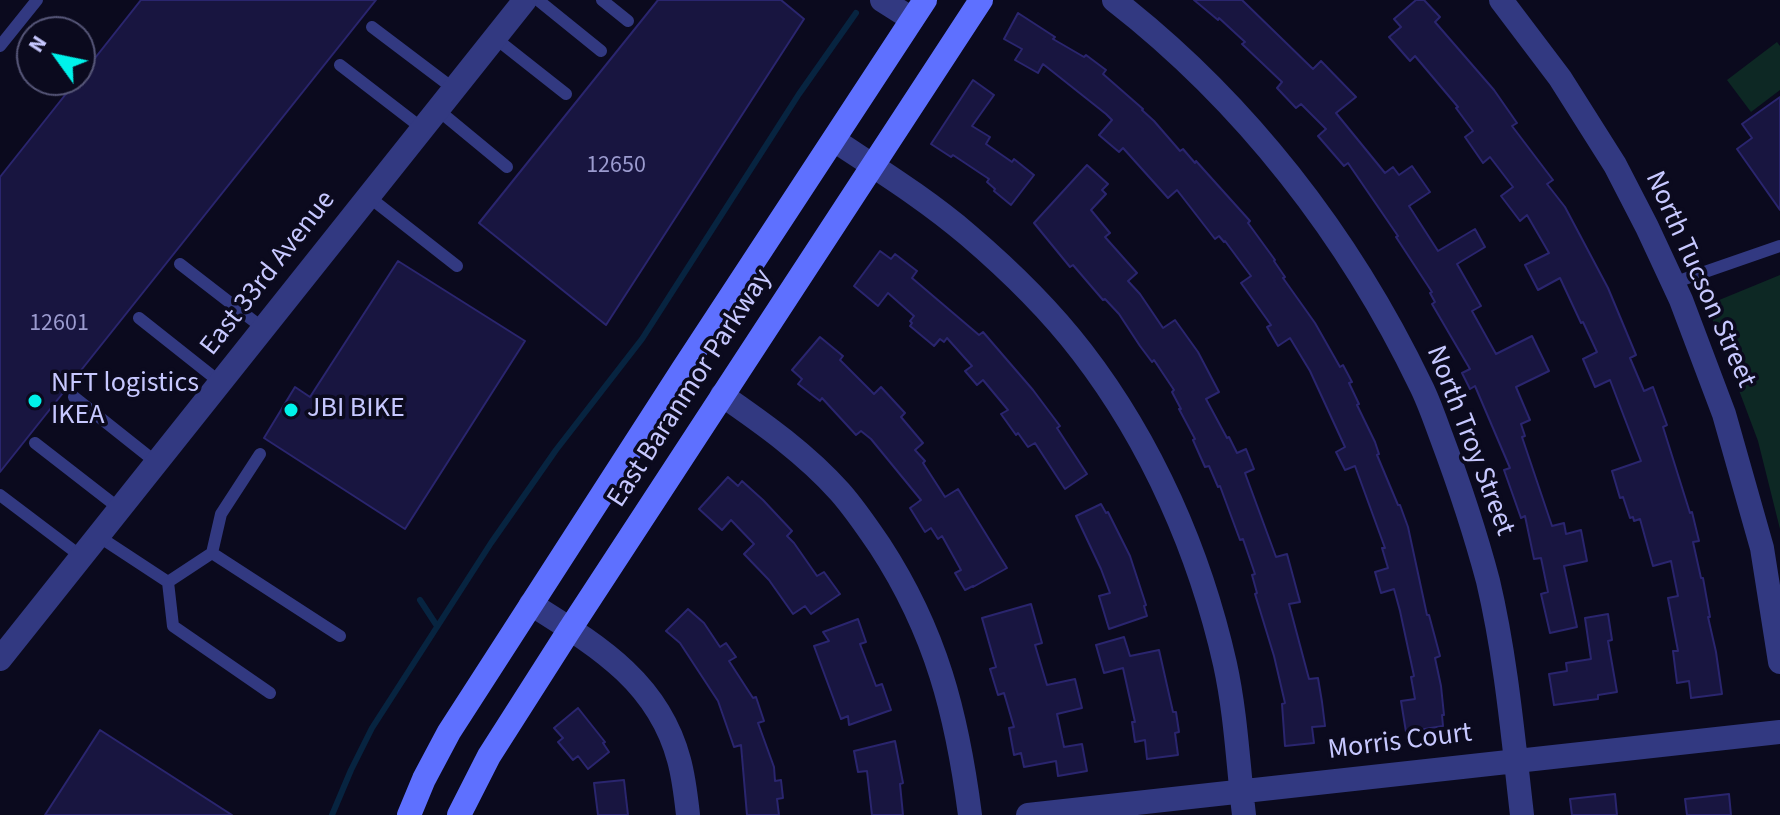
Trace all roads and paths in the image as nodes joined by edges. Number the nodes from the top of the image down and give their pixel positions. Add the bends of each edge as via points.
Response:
1 (37, 0) edge
2 (602, 0) edge
3 (882, 0) edge
4 (981, 0) edge
5 (1114, 0) edge
6 (1501, 0) edge
7 (526, 1) edge
8 (919, 10) edge
9 (628, 21) dead end
10 (0, 23) edge
11 (372, 27) dead end
12 (12, 32) junction
13 (495, 38) junction
14 (0, 46) edge
15 (601, 51) dead end
16 (340, 65) dead end
17 (454, 89) junction
18 (566, 94) dead end
19 (438, 110) junction
20 (423, 129) junction
21 (834, 140) junction
22 (873, 166) junction
23 (507, 167) dead end
24 (369, 197) junction
25 (1780, 246) edge
26 (180, 264) dead end
27 (457, 266) dead end
28 (1673, 283) junction
29 (139, 318) dead end
30 (264, 329) junction
31 (221, 383) junction
32 (722, 395) junction
33 (74, 397) dead end
34 (35, 443) dead end
35 (260, 454) dead end
36 (157, 463) junction
37 (0, 495) edge
38 (120, 509) junction
39 (98, 536) junction
40 (212, 553) junction
41 (82, 557) junction
42 (168, 582) junction
43 (531, 604) junction
44 (570, 629) junction
45 (340, 636) dead end
46 (0, 659) edge
47 (1780, 662) edge
48 (270, 693) dead end
49 (1780, 732) edge
50 (1515, 760) junction
51 (1241, 790) junction
52 (409, 815) edge
53 (459, 815) edge
54 (688, 815) edge
55 (970, 815) edge
56 (1028, 815) edge
57 (1244, 815) edge
58 (1522, 815) edge

1 - 12 lane
2 - 9 lane
3 - 8 street
4 - 22 street, East Baranmor Parkway
5 - 50 street, North Troy Street via 1203,77 1287,172 1366,282 1423,388 1463,495 1488,583
6 - 28 street, North Tucson Street via 1560,78 1615,165
7 - 13 street, East 33rd Avenue
7 - 15 lane
8 - 21 street, East Baranmor Parkway
10 - 12 lane
11 - 17 lane
12 - 14 lane
13 - 17 street, East 33rd Avenue
13 - 18 lane
16 - 20 lane
17 - 19 street, East 33rd Avenue
19 - 20 street, East 33rd Avenue
19 - 23 lane
20 - 24 street, East 33rd Avenue
21 - 22 street
21 - 43 street, East Baranmor Parkway
22 - 32 street, East Baranmor Parkway
22 - 51 street via 923,200 1021,283 1082,352 1133,427 1189,544 1216,628 1233,705
24 - 27 lane
24 - 30 street, East 33rd Avenue
25 - 28 lane
26 - 30 lane
28 - 47 street, North Tucson Street via 1719,400 1762,548
29 - 31 lane
30 - 31 street, East 33rd Avenue
31 - 36 street, East 33rd Avenue
32 - 44 street, East Baranmor Parkway
32 - 55 street via 760,421 839,491 894,568 938,661 958,736
33 - 36 lane
34 - 38 lane
35 - 40 lane via 221,514
36 - 38 street, East 33rd Avenue
37 - 41 lane
38 - 39 street, East 33rd Avenue
39 - 41 street, East 33rd Avenue
39 - 42 lane
40 - 42 lane
40 - 45 lane
41 - 46 street, East 33rd Avenue
42 - 48 lane via 173,626
43 - 44 street
43 - 52 street, East Baranmor Parkway via 449,732
44 - 53 street, East Baranmor Parkway via 489,756
44 - 54 street via 607,653 648,695 679,759
49 - 50 street, Morris Court
50 - 51 street, Morris Court
50 - 58 street, North Troy Street
51 - 56 street, Morris Court
51 - 57 street

